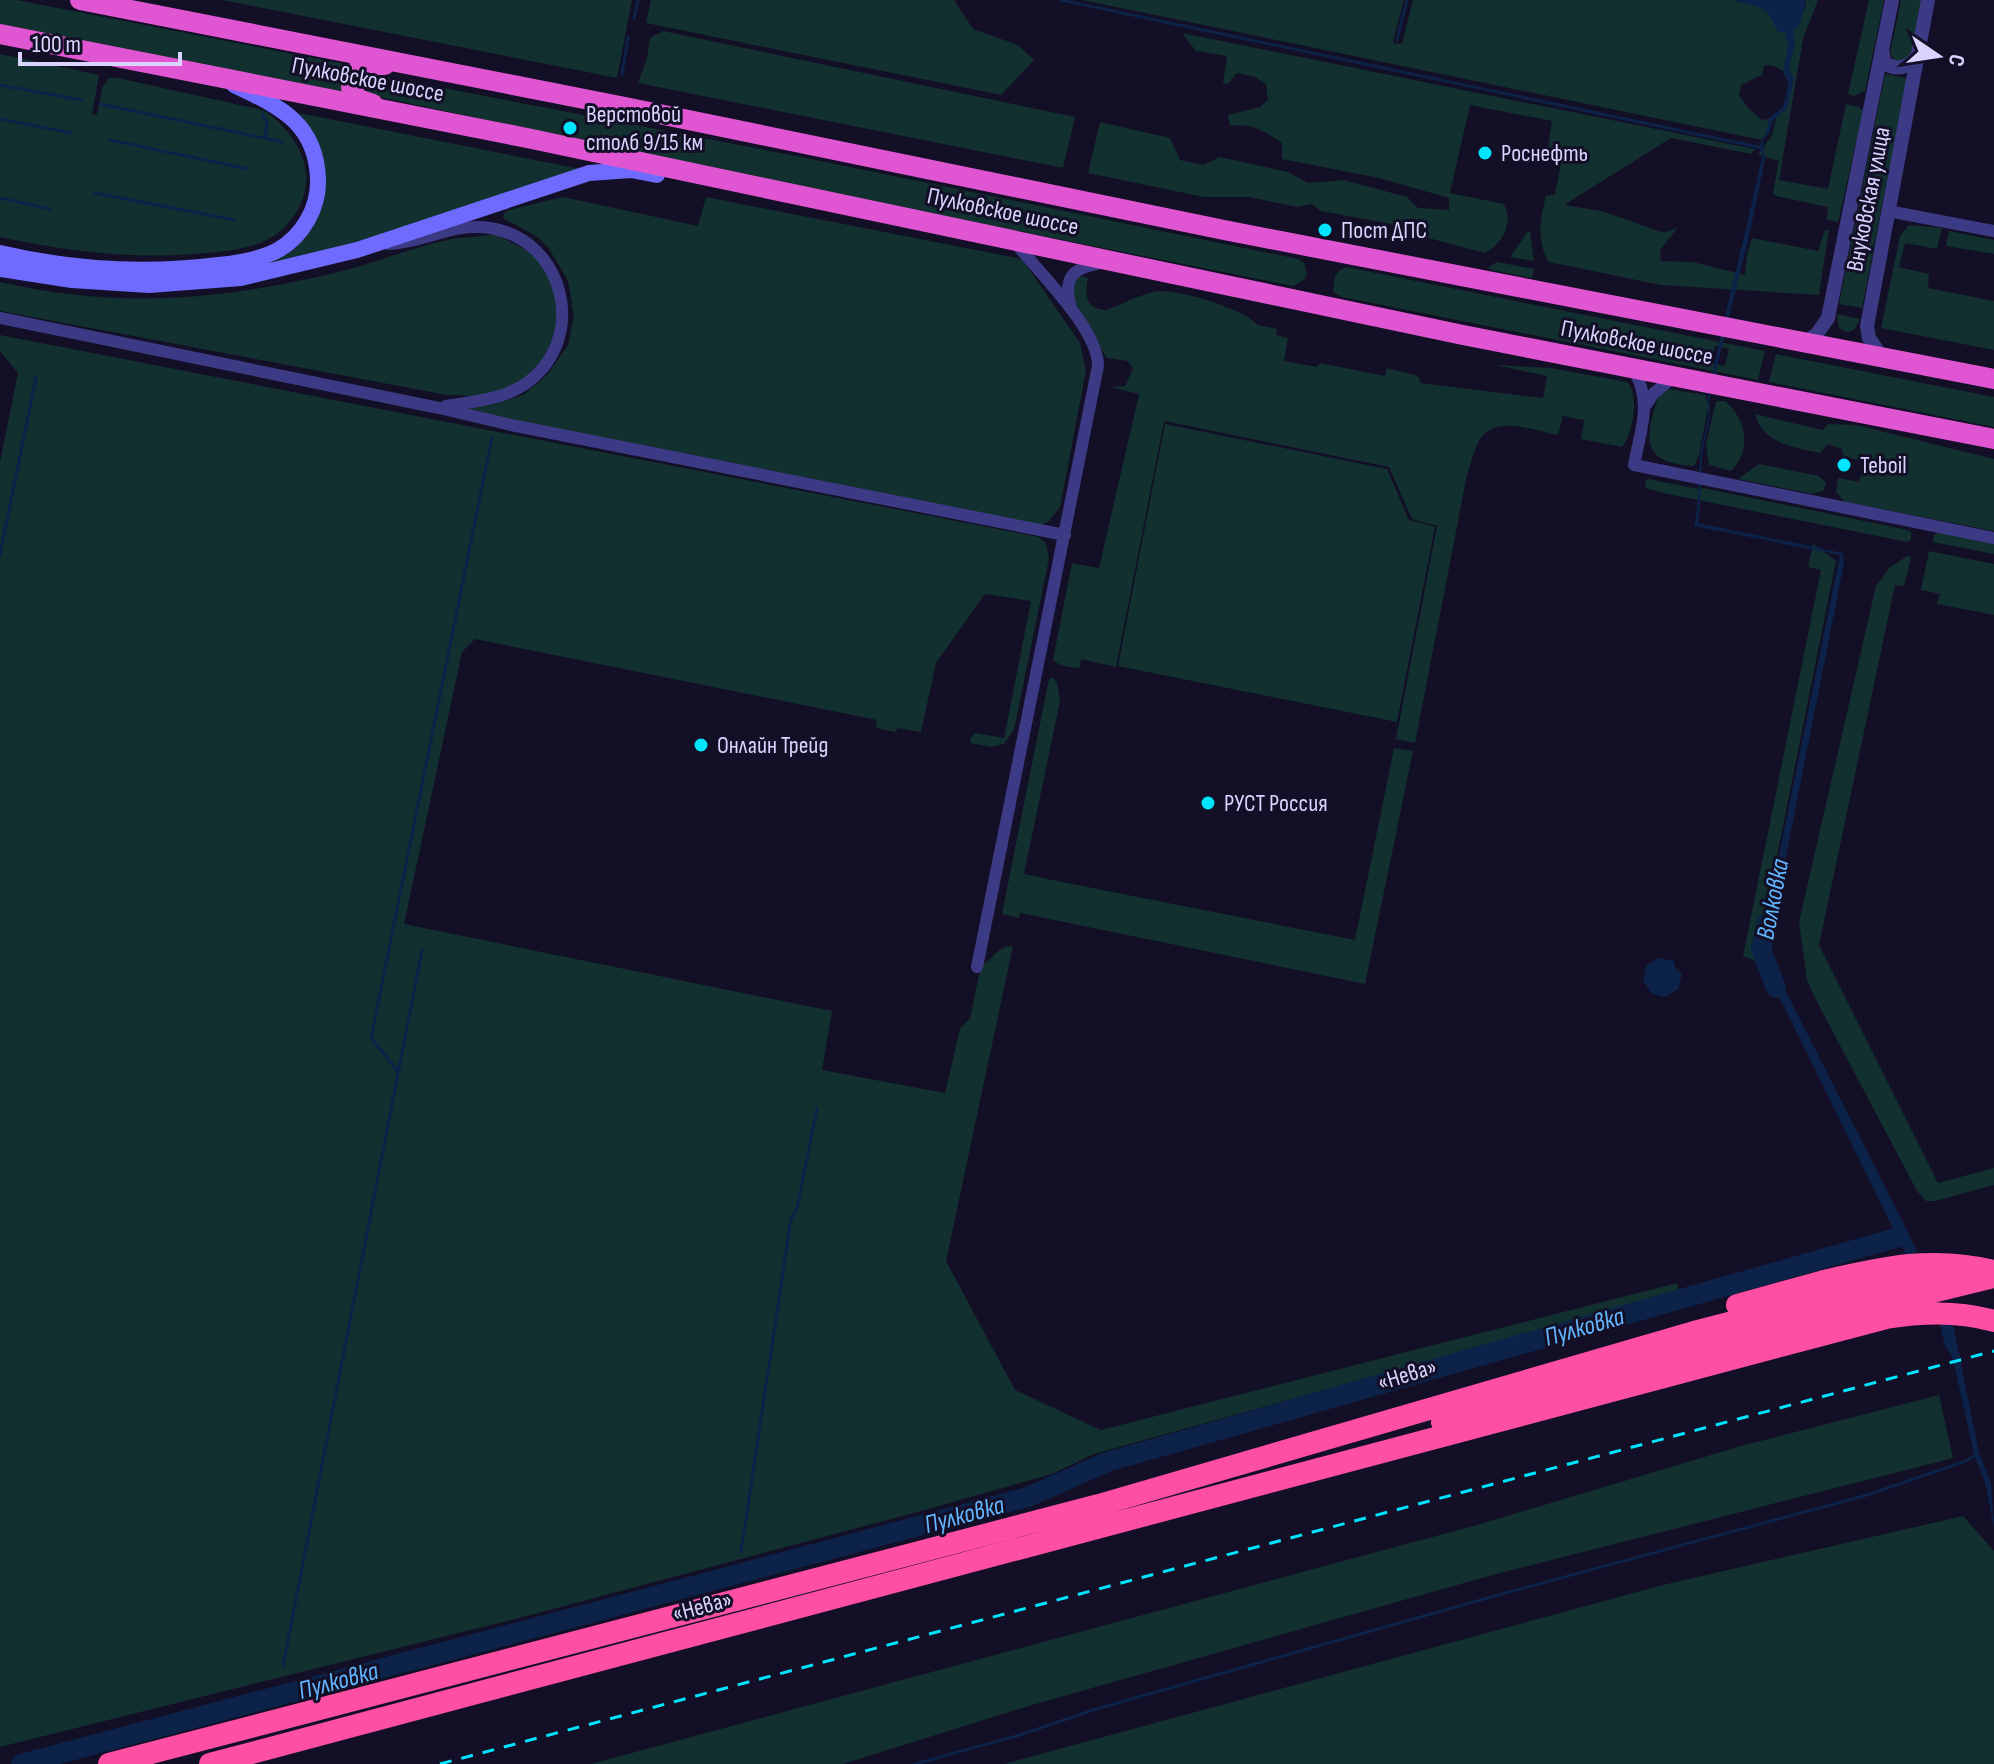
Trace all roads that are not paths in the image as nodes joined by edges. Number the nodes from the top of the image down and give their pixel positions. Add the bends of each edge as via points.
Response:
1 (80, 0) edge
2 (1892, 0) edge
3 (1928, 0) edge
4 (0, 34) edge
5 (1882, 49) junction
6 (1917, 57) junction
7 (409, 64) junction
8 (218, 77) junction
9 (392, 110) junction
10 (686, 172) junction
11 (1888, 211) junction
12 (1994, 231) edge
13 (1012, 238) junction
14 (373, 245) junction
15 (0, 253) edge
16 (1108, 261) junction
17 (0, 269) edge
18 (1073, 314) junction
19 (0, 318) edge
20 (1804, 342) junction
21 (1881, 356) junction
22 (1632, 366) junction
23 (1676, 375) junction
24 (1994, 379) edge
25 (439, 408) junction
26 (1645, 408) junction
27 (1994, 439) edge
28 (1065, 535) junction
29 (1994, 538) edge
30 (977, 967) dead end
31 (1994, 1264) edge
32 (1994, 1271) edge
33 (1994, 1277) edge
34 (1829, 1307) junction
35 (1994, 1321) edge
36 (109, 1764) edge
37 (210, 1764) edge

1 - 7 highway, Пулковское шоссе
2 - 5 street, Внуковская улица
3 - 6 street, Внуковская улица
4 - 8 highway, Пулковское шоссе
5 - 6 street via 1884,62 1893,68
5 - 20 street, Внуковская улица via 1828,318
6 - 11 street, Внуковская улица
7 - 9 highway via 369,65 355,72 351,87 358,99
7 - 20 highway, Пулковское шоссе
8 - 9 highway, Пулковское шоссе
8 - 15 main road via 277,105 301,126 317,167 316,195 294,238 256,259 193,268 76,267
9 - 10 highway, Пулковское шоссе
10 - 13 highway, Пулковское шоссе
10 - 14 main road via 589,173
11 - 12 street
11 - 21 street, Внуковская улица via 1867,326
13 - 16 highway, Пулковское шоссе
13 - 18 street
14 - 17 main road via 288,268 197,283 112,283
14 - 25 street via 407,244 450,229 489,228 535,249 561,290 560,336 538,374 505,395
16 - 18 street via 1085,267 1070,279 1067,293
16 - 22 highway, Пулковское шоссе
18 - 28 street via 1092,341 1098,366
19 - 25 street
20 - 21 highway, Пулковское шоссе
21 - 24 highway, Пулковское шоссе
22 - 23 highway, Пулковское шоссе
22 - 26 street via 1644,391
23 - 26 street
23 - 27 highway, Пулковское шоссе
25 - 28 street
26 - 29 street via 1634,465
28 - 30 street
31 - 34 highway
32 - 34 highway, bridge via 1965,1263 1909,1263
33 - 34 highway
34 - 35 highway
34 - 36 highway, «Нева» via 1510,1369 1096,1495 1008,1527
34 - 37 highway, «Нева» via 1240,1484 1209,1498

